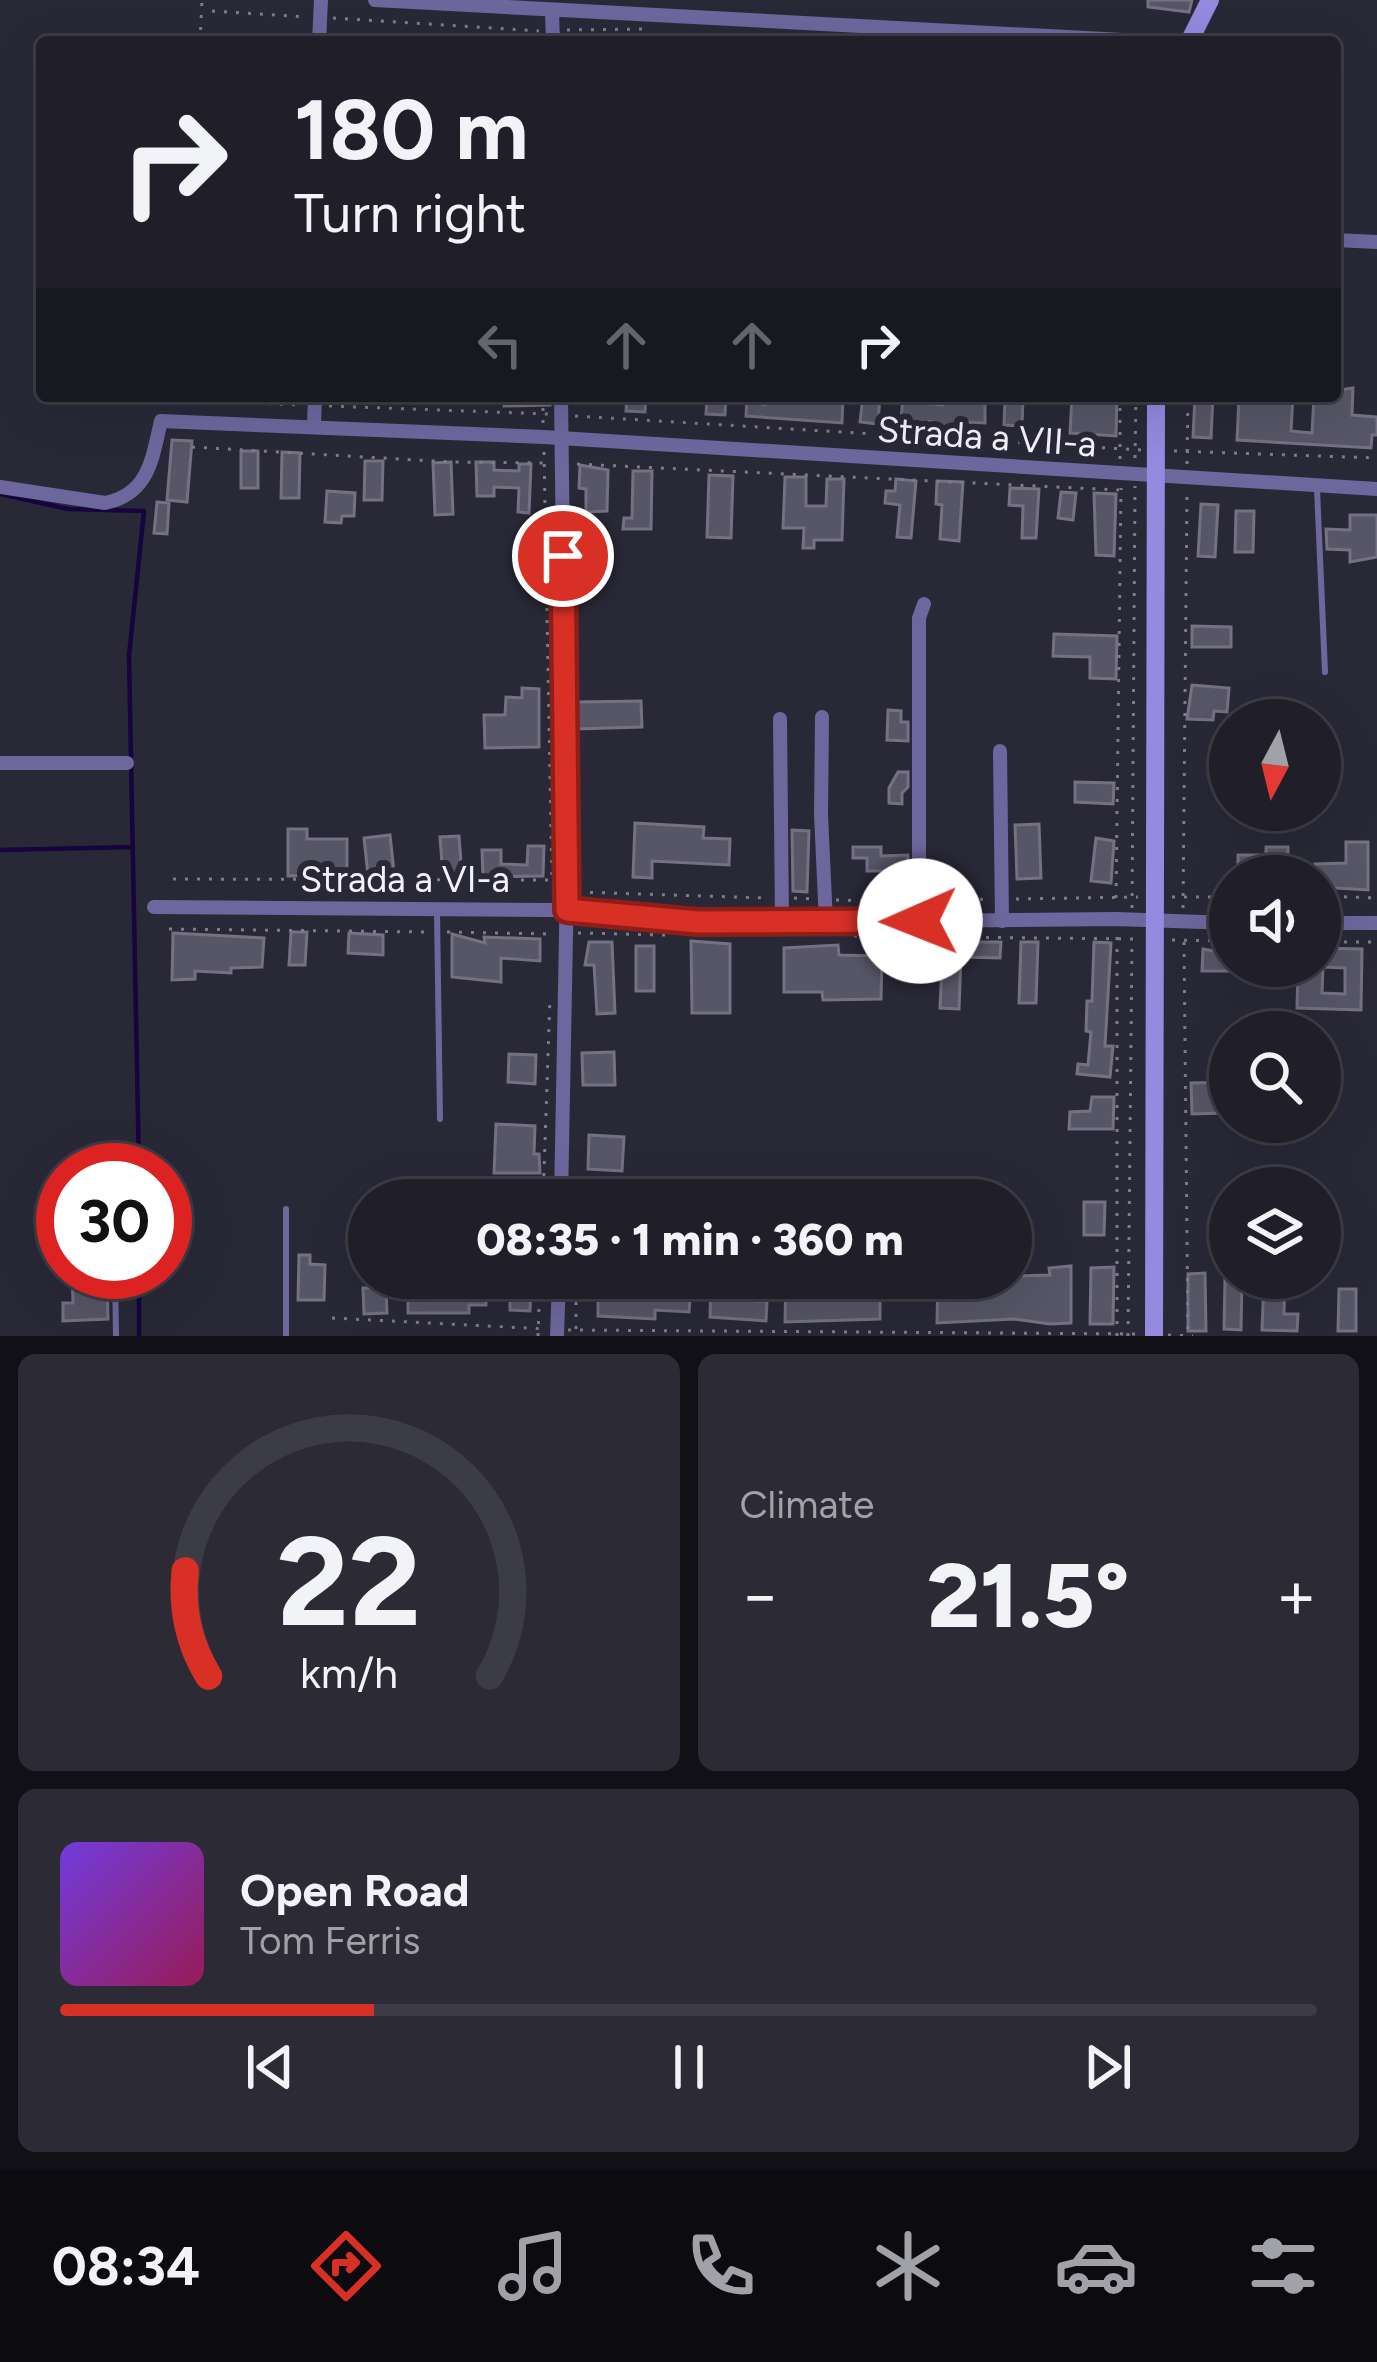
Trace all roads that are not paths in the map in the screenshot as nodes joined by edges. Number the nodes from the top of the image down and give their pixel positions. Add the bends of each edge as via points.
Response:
1 (321, 0) edge
2 (375, 0) edge
3 (1210, 0) edge
4 (552, 10) junction
5 (893, 35) edge
6 (319, 36) edge
7 (553, 36) edge
8 (931, 36) edge
9 (1192, 36) edge
10 (1341, 240) edge
11 (1377, 242) edge
12 (315, 402) edge
13 (561, 402) edge
14 (1155, 402) edge
15 (314, 427) junction
16 (562, 439) junction
17 (1132, 479) junction
18 (1317, 486) junction
19 (0, 487) edge
20 (1377, 489) edge
21 (924, 604) dead end
22 (1325, 672) dead end
23 (822, 717) dead end
24 (780, 719) dead end
25 (1000, 752) dead end
26 (0, 763) edge
27 (127, 763) dead end
28 (154, 907) dead end
29 (437, 909) junction
30 (560, 910) junction
31 (1153, 920) junction
32 (920, 921) junction
33 (1001, 921) junction
34 (782, 922) junction
35 (826, 922) junction
36 (1209, 922) edge
37 (1341, 922) edge
38 (1377, 922) edge
39 (440, 1119) dead end
40 (561, 1179) edge
41 (286, 1209) dead end
42 (116, 1299) edge
43 (558, 1299) edge
44 (557, 1332) edge
45 (1154, 1335) edge
46 (116, 1336) edge
47 (286, 1336) edge

1 - 6 street
2 - 4 street
3 - 9 street
4 - 5 street
4 - 7 street
5 - 8 street
10 - 11 street
12 - 15 street
13 - 16 street
14 - 17 street
15 - 16 street, Strada a VII-a
15 - 19 street, Strada a VII-a via 161,421 143,483 122,500
16 - 17 street, Strada a VII-a
16 - 30 street
17 - 18 street, Strada a VII-a
17 - 31 street via 1142,897
18 - 20 street, Strada a VII-a
18 - 22 lane
21 - 32 street
23 - 35 street
24 - 34 street
25 - 33 street
26 - 27 street
28 - 29 street, Strada a VI-a
29 - 30 street, Strada a VI-a
29 - 39 lane
30 - 34 street, Strada a VI-a
30 - 40 street
31 - 33 street, Strada a VI-a
31 - 36 street, Strada a VI-a
31 - 45 street
32 - 33 street, Strada a VI-a
32 - 35 street, Strada a VI-a
34 - 35 street, Strada a VI-a
37 - 38 street
41 - 47 lane
42 - 46 lane
43 - 44 street

